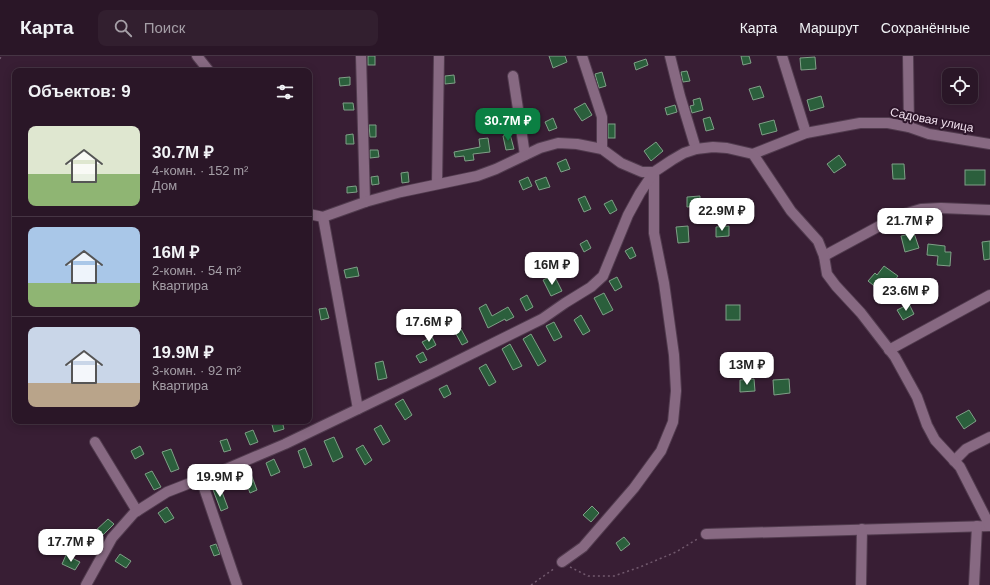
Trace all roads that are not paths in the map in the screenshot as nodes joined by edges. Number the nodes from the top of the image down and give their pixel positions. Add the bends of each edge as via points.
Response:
1 (197, 56) edge
2 (361, 56) edge
3 (439, 56) edge
4 (582, 56) edge
5 (670, 56) edge
6 (782, 56) edge
7 (908, 56) edge
8 (207, 68) edge
9 (513, 76) dead end
10 (909, 127) junction
11 (806, 133) junction
12 (990, 144) edge
13 (602, 149) junction
14 (696, 149) junction
15 (753, 154) junction
16 (525, 155) junction
17 (654, 172) junction
18 (437, 184) junction
19 (365, 202) junction
20 (990, 210) edge
21 (312, 215) edge
22 (323, 217) junction
23 (824, 256) junction
24 (990, 296) edge
25 (889, 350) junction
26 (358, 409) junction
27 (990, 437) edge
28 (95, 442) dead end
29 (954, 461) junction
30 (201, 479) junction
31 (137, 511) junction
32 (977, 526) junction
33 (990, 526) edge
34 (862, 529) junction
35 (706, 534) road end
36 (562, 562) road end
37 (86, 585) edge
38 (237, 585) edge
39 (861, 585) edge
40 (974, 585) edge

1 - 8 street
2 - 19 street
3 - 18 street
4 - 13 street via 602,117
5 - 14 street
6 - 11 street
7 - 10 street
9 - 16 street
10 - 11 street, Садовая улица via 888,123 860,123
10 - 12 street, Садовая улица via 929,134
11 - 15 street, Садовая улица
13 - 16 street via 558,143
13 - 17 street via 621,163 642,172
14 - 15 street via 727,148
14 - 17 street via 684,153
15 - 23 street via 791,212 818,241
16 - 18 street via 490,172
17 - 26 street via 628,215 607,269 591,287 542,319
17 - 36 street via 654,233 674,355 676,391 673,422 661,451 634,488 583,547
18 - 19 street
19 - 22 street
20 - 23 street via 921,209 885,223
21 - 22 street
22 - 26 street
23 - 25 street via 827,274
24 - 25 street
25 - 29 street via 917,396 935,440
26 - 30 street via 285,444
27 - 29 street via 966,450
28 - 31 street
29 - 33 street via 960,467
30 - 31 street via 167,492
30 - 38 street
31 - 37 street via 112,538
32 - 33 street
32 - 34 street
32 - 40 street
34 - 35 street
34 - 39 street

